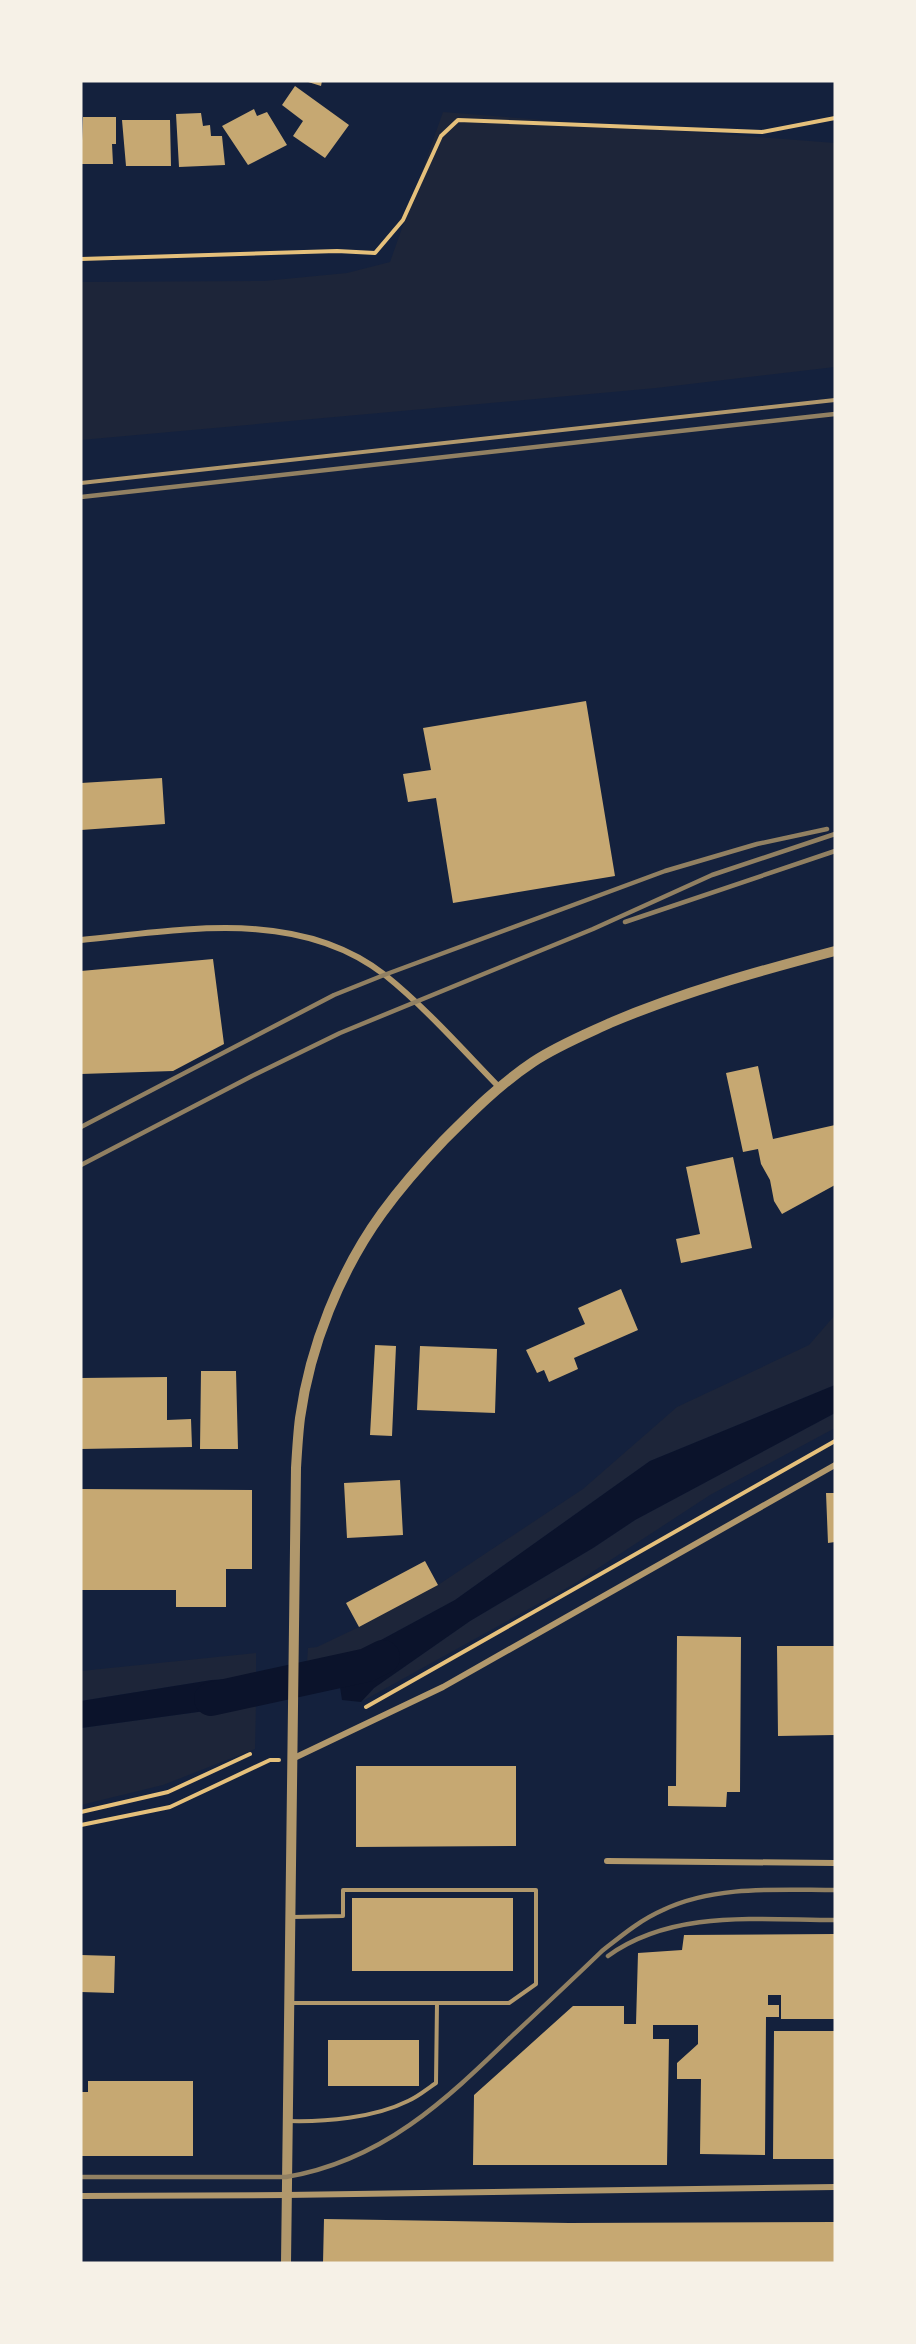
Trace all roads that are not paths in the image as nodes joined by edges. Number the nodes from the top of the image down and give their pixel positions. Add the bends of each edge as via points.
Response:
1 (835, 400) edge
2 (81, 483) edge
3 (81, 940) edge
4 (835, 951) edge
5 (499, 1087) junction
6 (835, 1465) edge
7 (291, 1759) junction
8 (607, 1861) dead end
9 (835, 1863) edge
10 (289, 1917) junction
11 (289, 2003) junction
12 (437, 2003) junction
13 (287, 2121) junction
14 (835, 2187) edge
15 (286, 2195) junction
16 (81, 2196) edge
17 (286, 2263) edge

1 - 2 lane
3 - 5 street via 257,928 332,945 384,975
4 - 5 street via 629,1015 534,1061
5 - 7 street via 419,1167 382,1213 356,1255 314,1354 300,1418 296,1468
6 - 7 street via 443,1687
7 - 10 street
8 - 9 street
10 - 11 street
10 - 12 lane via 343,1916 343,1890 536,1890 536,1984 509,2003
11 - 12 lane
11 - 13 street
12 - 13 lane via 436,2083 408,2101 363,2115 322,2122
13 - 15 street
14 - 15 street
15 - 16 street
15 - 17 street

